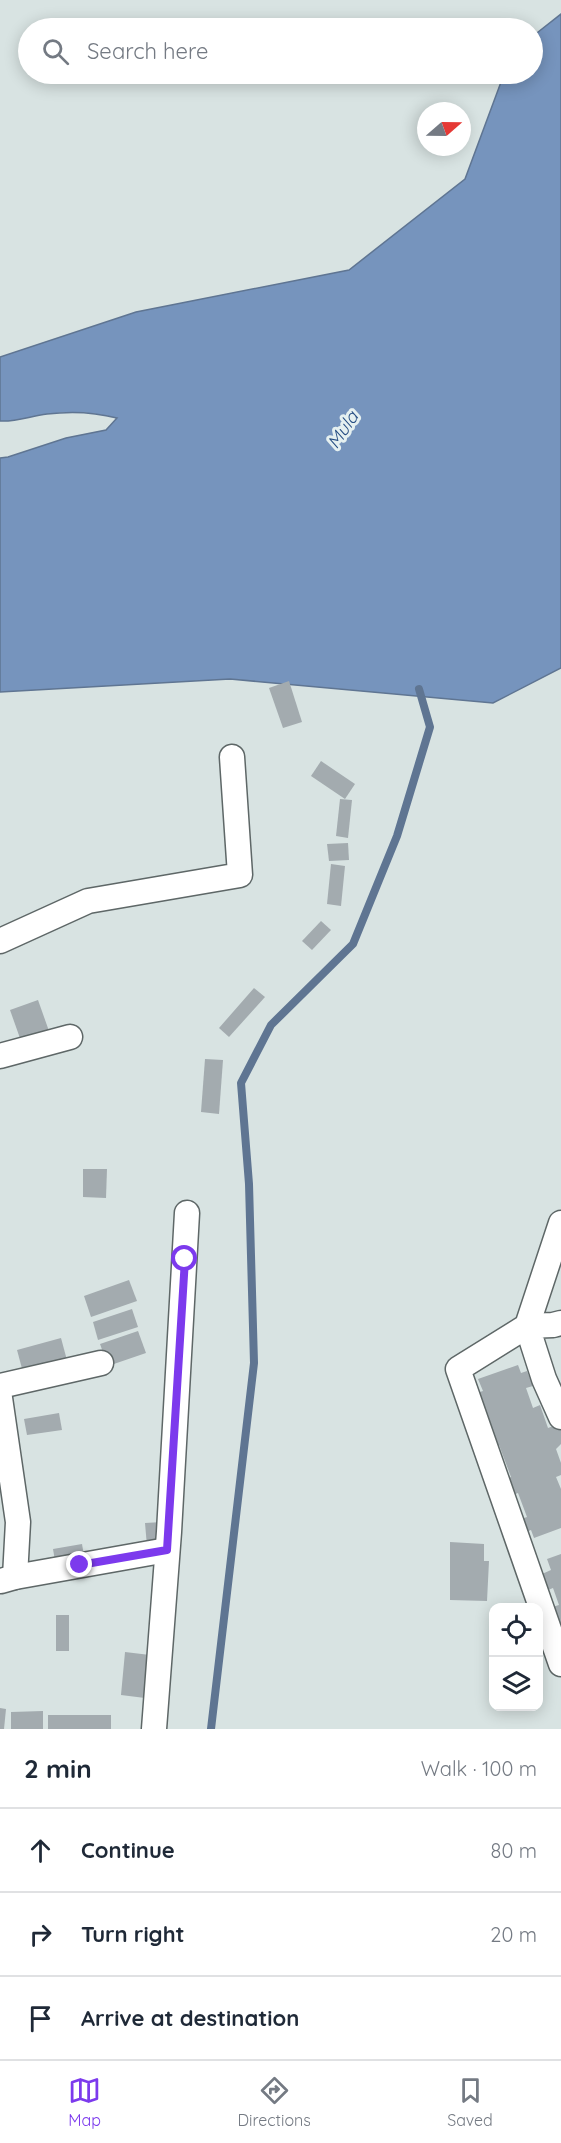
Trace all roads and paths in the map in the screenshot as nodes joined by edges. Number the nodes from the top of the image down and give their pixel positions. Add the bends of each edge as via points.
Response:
1 (232, 757) dead end
2 (0, 941) edge
3 (70, 1037) dead end
4 (0, 1056) edge
5 (187, 1213) dead end
6 (561, 1223) edge
7 (561, 1323) edge
8 (527, 1326) junction
9 (101, 1363) dead end
10 (0, 1386) edge
11 (0, 1398) edge
12 (561, 1417) edge
13 (167, 1550) junction
14 (7, 1579) edge
15 (561, 1664) edge
16 (154, 1729) edge

1 - 2 street via 240,875 88,901
3 - 4 street
5 - 13 street
6 - 8 street
7 - 8 street
8 - 12 street
8 - 15 street via 458,1369
9 - 10 street
11 - 14 street via 18,1522
13 - 14 street
13 - 16 street

